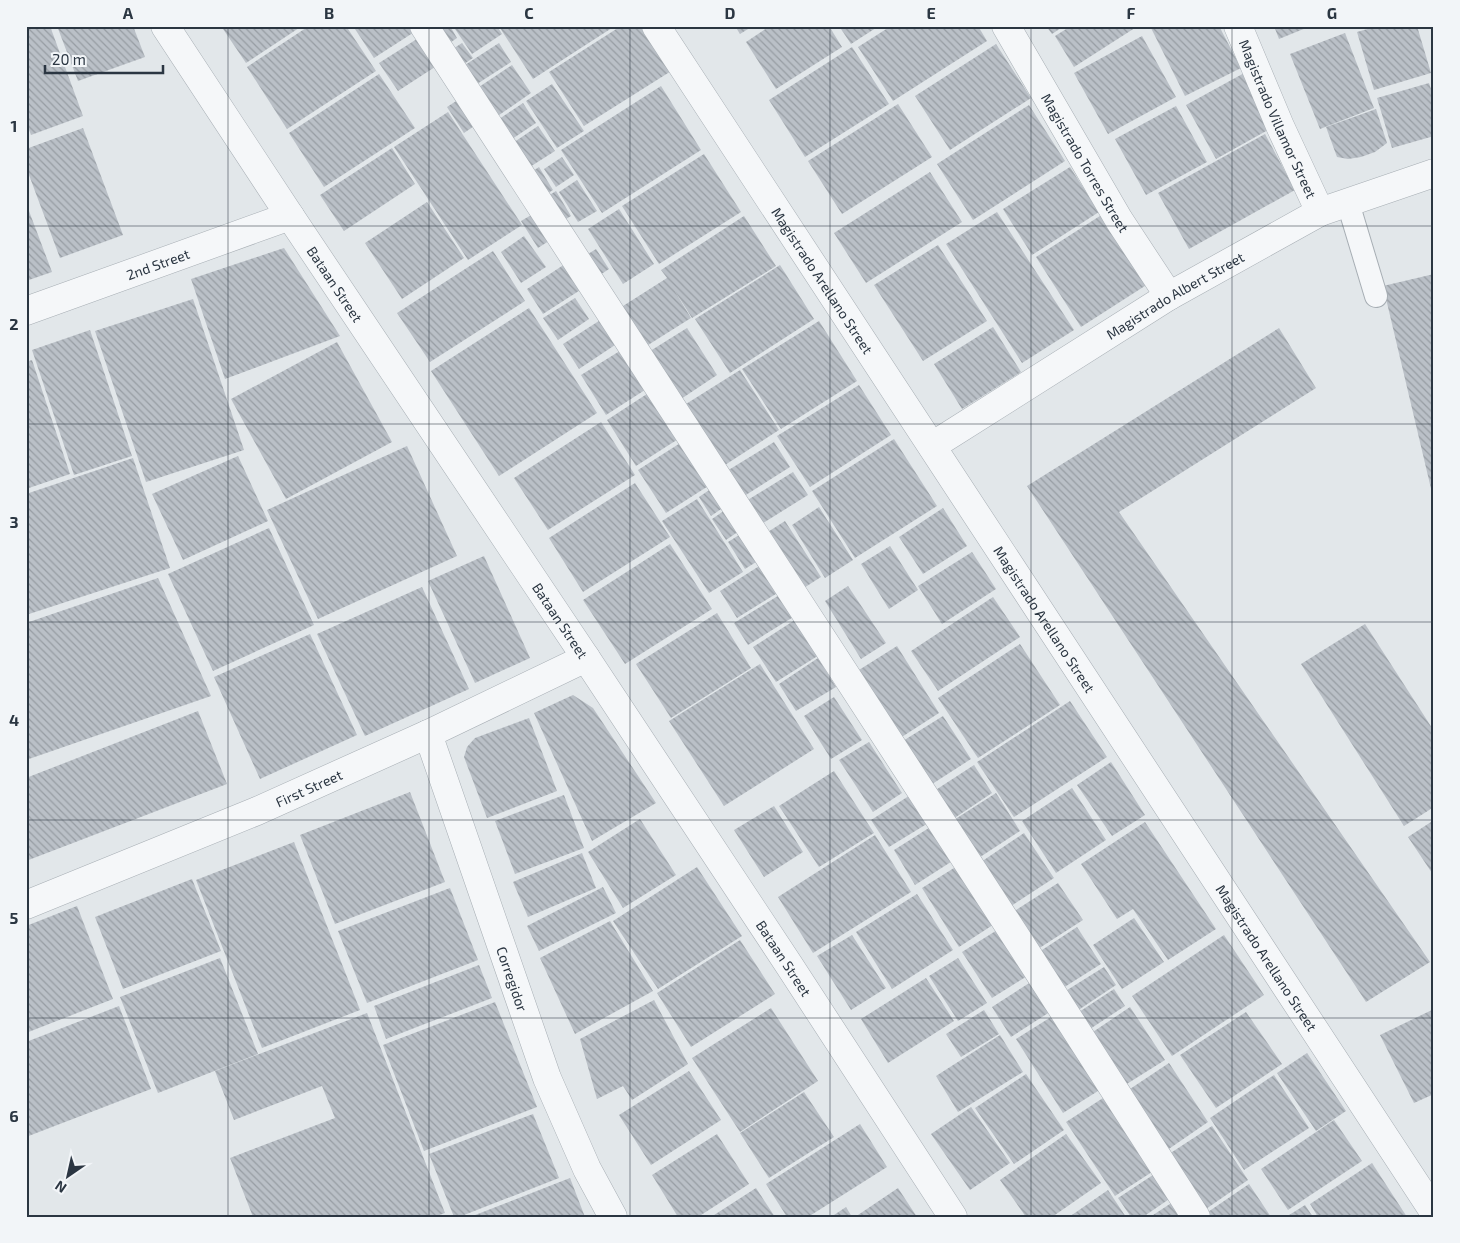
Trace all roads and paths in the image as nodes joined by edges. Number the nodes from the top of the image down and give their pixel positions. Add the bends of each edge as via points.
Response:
1 (165, 26) edge
2 (424, 26) edge
3 (656, 26) edge
4 (1006, 26) edge
5 (1238, 26) edge
6 (1434, 173) edge
7 (1348, 203) junction
8 (1320, 212) junction
9 (290, 216) junction
10 (1169, 296) junction
11 (1376, 296) dead end
12 (26, 311) edge
13 (932, 446) junction
14 (586, 658) junction
15 (428, 734) junction
16 (26, 905) edge
17 (1434, 1212) edge
18 (612, 1217) edge
19 (953, 1217) edge
20 (1196, 1217) edge

1 - 9 street, Bataan Street
2 - 20 street
3 - 13 street, Magistrado Arellano Street
4 - 10 street, Magistrado Torres Street via 1119,220
5 - 8 street, Magistrado Villamor Street
6 - 7 street, Magistrado Albert Street
7 - 8 street, Magistrado Albert Street
7 - 11 lane
8 - 10 street, Magistrado Albert Street
9 - 12 street, 2nd Street
9 - 14 street, Bataan Street
10 - 13 street, Magistrado Albert Street
13 - 17 street, Magistrado Arellano Street
14 - 15 street, First Street
14 - 19 street, Bataan Street
15 - 16 street, First Street via 257,811
15 - 18 street, Corregidor via 547,1078

